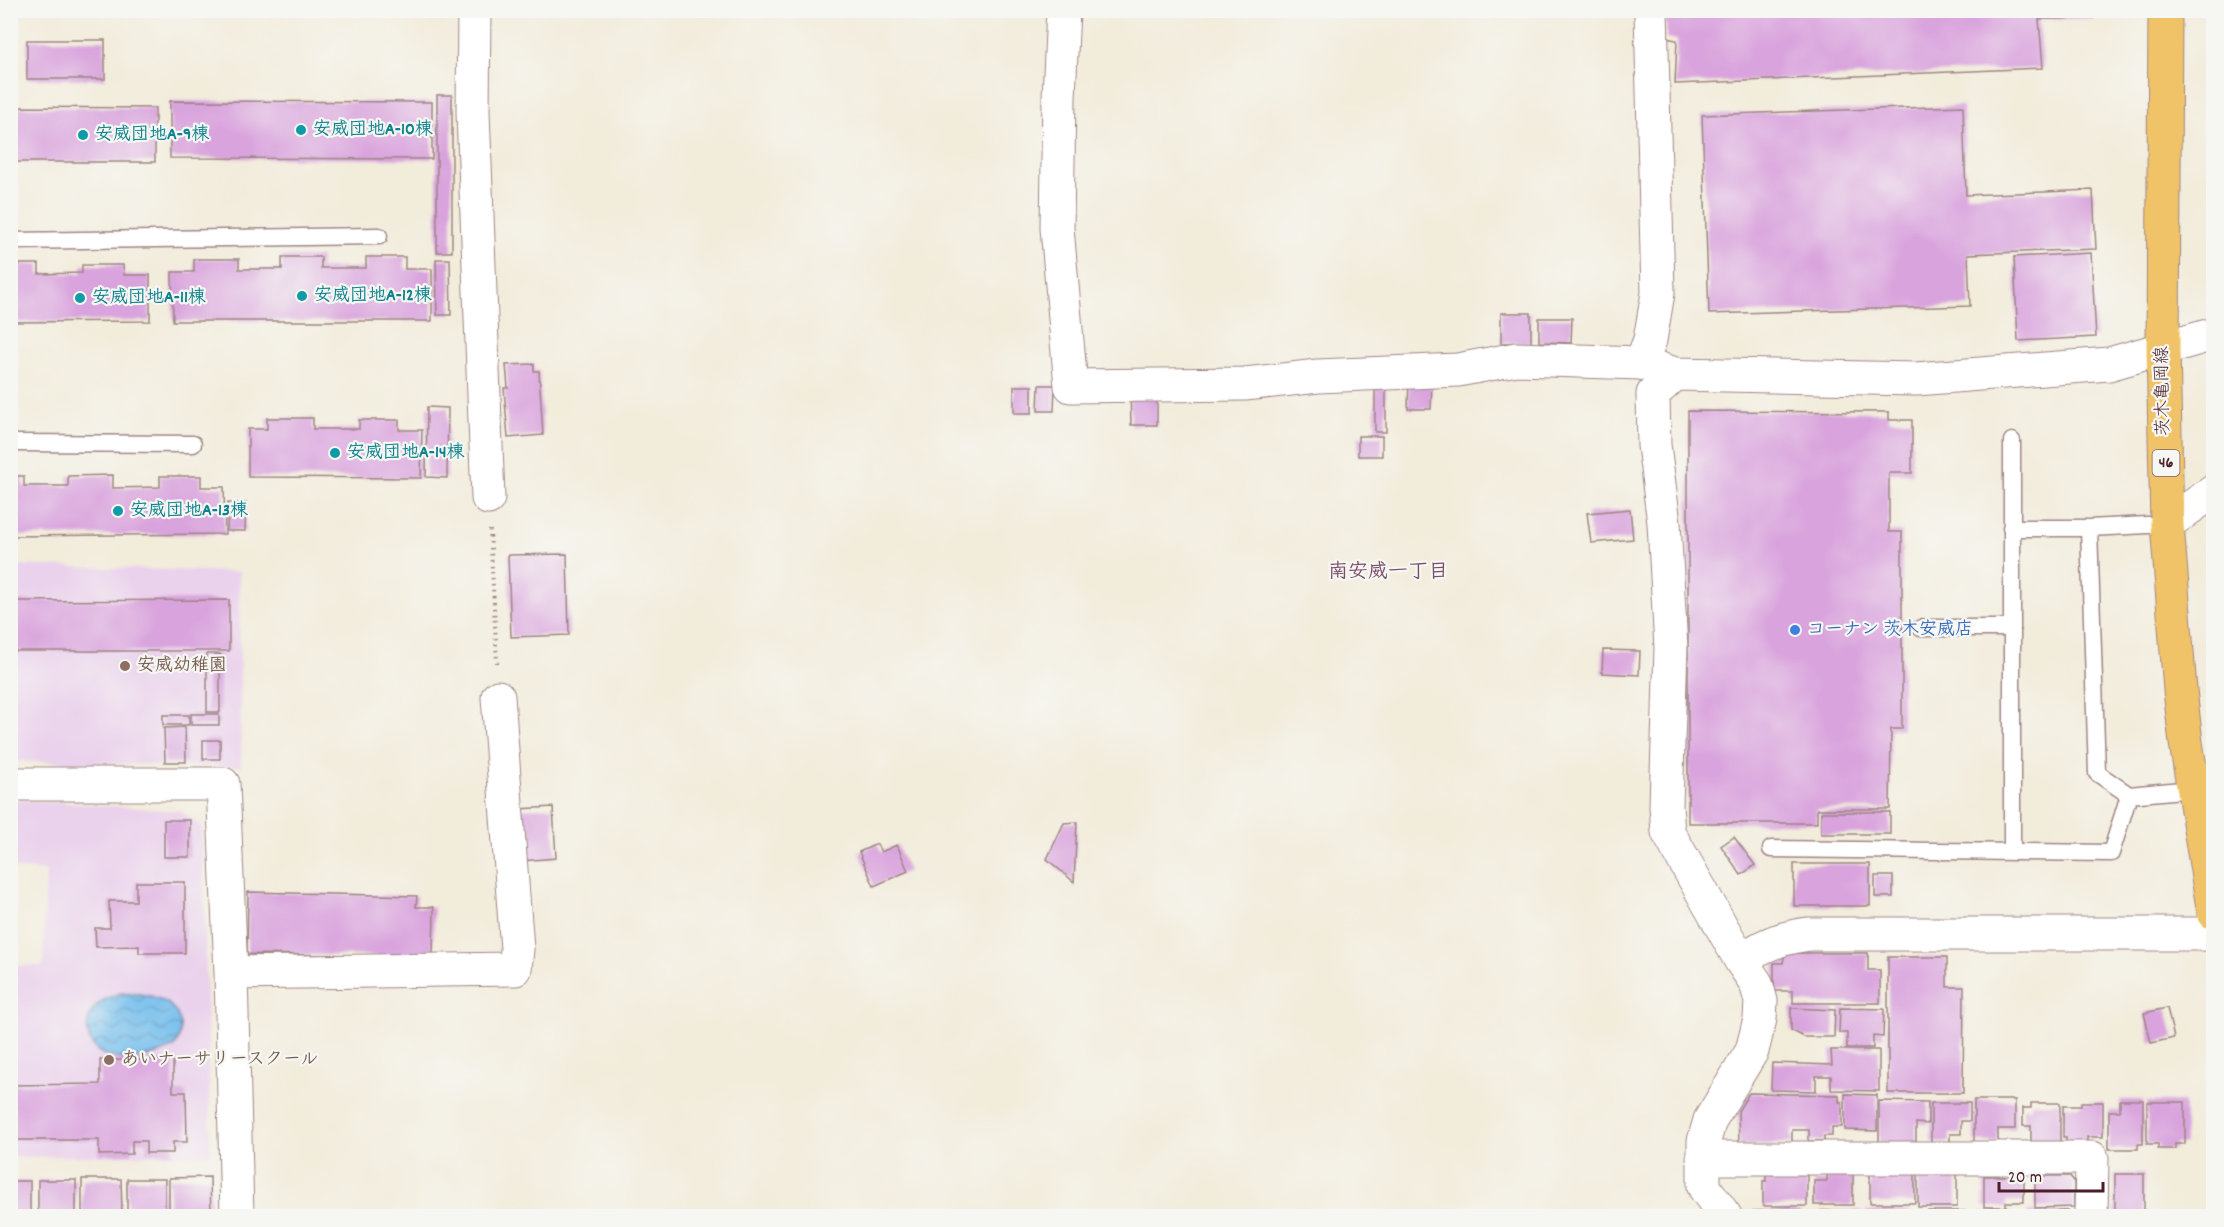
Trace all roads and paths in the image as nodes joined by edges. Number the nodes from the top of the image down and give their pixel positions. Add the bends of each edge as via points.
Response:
1 (474, 10) edge
2 (1063, 10) edge
3 (1651, 10) edge
4 (2165, 10) edge
5 (379, 236) dead end
6 (10, 241) edge
7 (2214, 334) edge
8 (2163, 349) junction
9 (1641, 363) junction
10 (1675, 374) junction
11 (2012, 441) dead end
12 (10, 443) edge
13 (193, 444) dead end
14 (2214, 491) edge
15 (488, 498) joint
16 (2167, 524) junction
17 (2011, 528) junction
18 (2089, 528) junction
19 (1921, 628) dead end
20 (2012, 628) junction
21 (498, 697) joint
22 (10, 784) edge
23 (2192, 789) junction
24 (2129, 795) junction
25 (1771, 849) dead end
26 (2012, 851) junction
27 (2214, 913) edge
28 (2214, 934) edge
29 (1741, 961) junction
30 (231, 973) junction
31 (1703, 1158) junction
32 (237, 1216) edge
33 (1725, 1216) edge
34 (2091, 1216) edge

1 - 15 street via 473,112
2 - 9 street via 1057,228 1071,386 1245,384 1318,376 1458,370 1516,359
3 - 9 street via 1658,293 1650,340
4 - 8 main road, 茨木亀岡線 / 46
5 - 6 lane
7 - 8 street
8 - 10 street via 2109,364 1916,379
8 - 16 main road, 茨木亀岡線 / 46
9 - 10 street
10 - 29 street via 1653,394 1671,648 1668,832
11 - 17 lane
12 - 13 lane
14 - 16 street
15 - 21 path
16 - 18 lane
16 - 23 main road, 茨木亀岡線 / 46
17 - 18 lane
17 - 20 lane
18 - 24 lane via 2097,773
19 - 20 lane
20 - 26 lane
21 - 30 street via 517,949 515,969
22 - 30 street via 223,784
23 - 24 lane
23 - 27 main road, 茨木亀岡線 / 46
24 - 26 lane via 2111,853
25 - 26 lane
28 - 29 street via 1809,934 1774,942 1754,950
29 - 31 street via 1756,982 1760,1019 1752,1051 1710,1120
30 - 32 street
31 - 33 street via 1704,1187
31 - 34 street via 2092,1158

